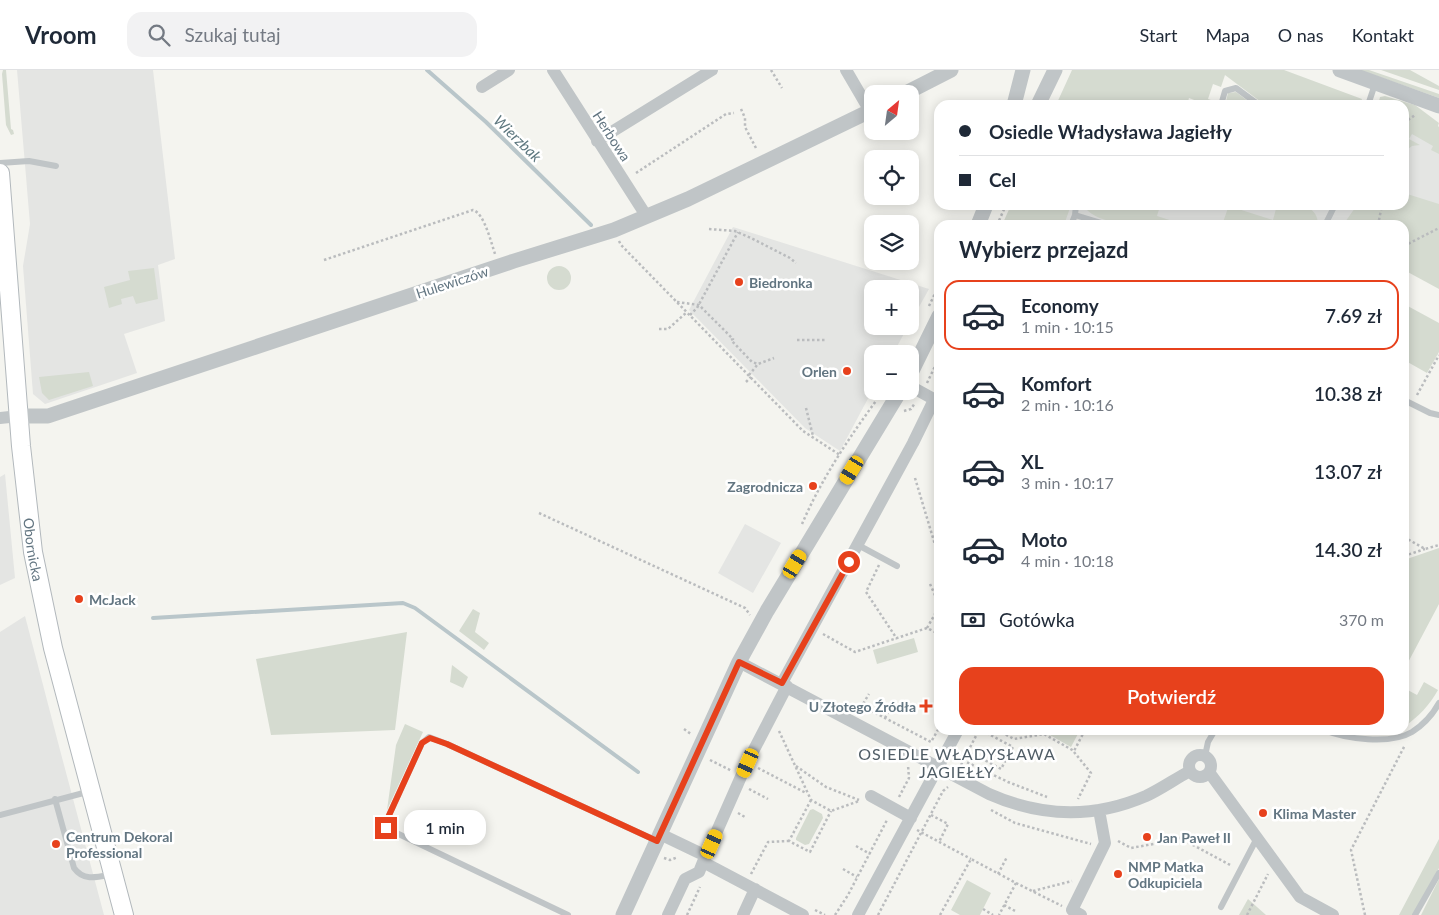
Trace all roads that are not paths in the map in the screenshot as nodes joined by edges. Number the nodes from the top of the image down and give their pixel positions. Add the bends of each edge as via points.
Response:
1 (509, 70) edge
2 (553, 70) edge
3 (712, 70) edge
4 (846, 70) edge
5 (951, 70) edge
6 (1055, 70) edge
7 (1340, 70) edge
8 (1021, 73) edge
9 (1376, 83) junction
10 (919, 86) edge
11 (482, 87) dead end
12 (864, 99) edge
13 (1015, 100) edge
14 (1040, 100) edge
15 (1222, 100) edge
16 (1252, 100) edge
17 (1370, 100) edge
18 (1439, 106) edge
19 (864, 113) edge
20 (597, 141) junction
21 (0, 163) edge
22 (56, 166) dead end
23 (0, 173) edge
24 (1076, 210) edge
25 (1075, 215) junction
26 (647, 217) junction
27 (1074, 220) edge
28 (1092, 220) edge
29 (934, 326) edge
30 (919, 357) edge
31 (919, 391) edge
32 (895, 400) edge
33 (934, 400) edge
34 (1409, 402) edge
35 (934, 405) edge
36 (18, 416) junction
37 (1439, 416) edge
38 (0, 418) edge
39 (858, 545) junction
40 (897, 566) dead end
41 (739, 662) junction
42 (785, 685) junction
43 (1439, 703) edge
44 (1409, 734) edge
45 (955, 735) edge
46 (1212, 735) edge
47 (1338, 735) edge
48 (1403, 735) edge
49 (1205, 756) junction
50 (938, 767) junction
51 (1190, 771) junction
52 (1209, 772) junction
53 (92, 791) junction
54 (871, 796) dead end
55 (55, 800) junction
56 (1099, 810) junction
57 (0, 815) edge
58 (909, 821) junction
59 (658, 837) junction
60 (1257, 838) junction
61 (705, 859) junction
62 (1439, 873) edge
63 (114, 874) junction
64 (755, 889) junction
65 (1221, 907) dead end
66 (1071, 909) edge
67 (124, 915) edge
68 (568, 915) edge
69 (623, 915) edge
70 (668, 915) edge
71 (743, 915) edge
72 (803, 915) edge
73 (858, 915) edge
74 (1333, 915) edge
75 (1416, 915) edge

1 - 11 street
2 - 20 street, Herbowa
3 - 20 street
4 - 12 street
5 - 10 street
6 - 14 street
7 - 9 street
8 - 13 street
9 - 17 lane
9 - 18 street
15 - 16 lane via 1225,91 1236,88
19 - 26 street, Hulewiczów
20 - 26 street, Herbowa
21 - 22 lane via 29,161
23 - 36 main road, Obornicka
24 - 25 lane
25 - 27 lane
25 - 28 lane
26 - 36 street, Hulewiczów via 57,414
29 - 30 street
31 - 33 street
32 - 41 street
34 - 37 lane
35 - 39 street
36 - 38 street
36 - 53 main road, Obornicka via 39,586
39 - 40 lane
39 - 42 street
41 - 42 street
41 - 59 street
42 - 50 street
42 - 61 street
43 - 44 lane via 1424,723
45 - 50 street
46 - 49 lane
47 - 48 lane via 1373,739
49 - 51 street via 1197,755 1190,759
49 - 52 street via 1211,763
50 - 56 street via 1002,800 1033,810 1068,813
50 - 58 street
51 - 52 street via 1201,777
51 - 56 street via 1148,795 1124,805
52 - 60 street
53 - 55 lane
53 - 63 main road, Obornicka
54 - 58 street
55 - 57 lane
55 - 63 lane via 77,872 87,877
56 - 66 street via 1106,843
58 - 73 street
59 - 61 street
59 - 68 lane via 447,744 430,738 422,743 386,828
59 - 69 street
60 - 65 lane
60 - 74 street via 1300,897
61 - 64 street
61 - 70 street via 699,872 685,880
62 - 75 lane
63 - 67 main road, Obornicka
64 - 71 street
64 - 72 street

